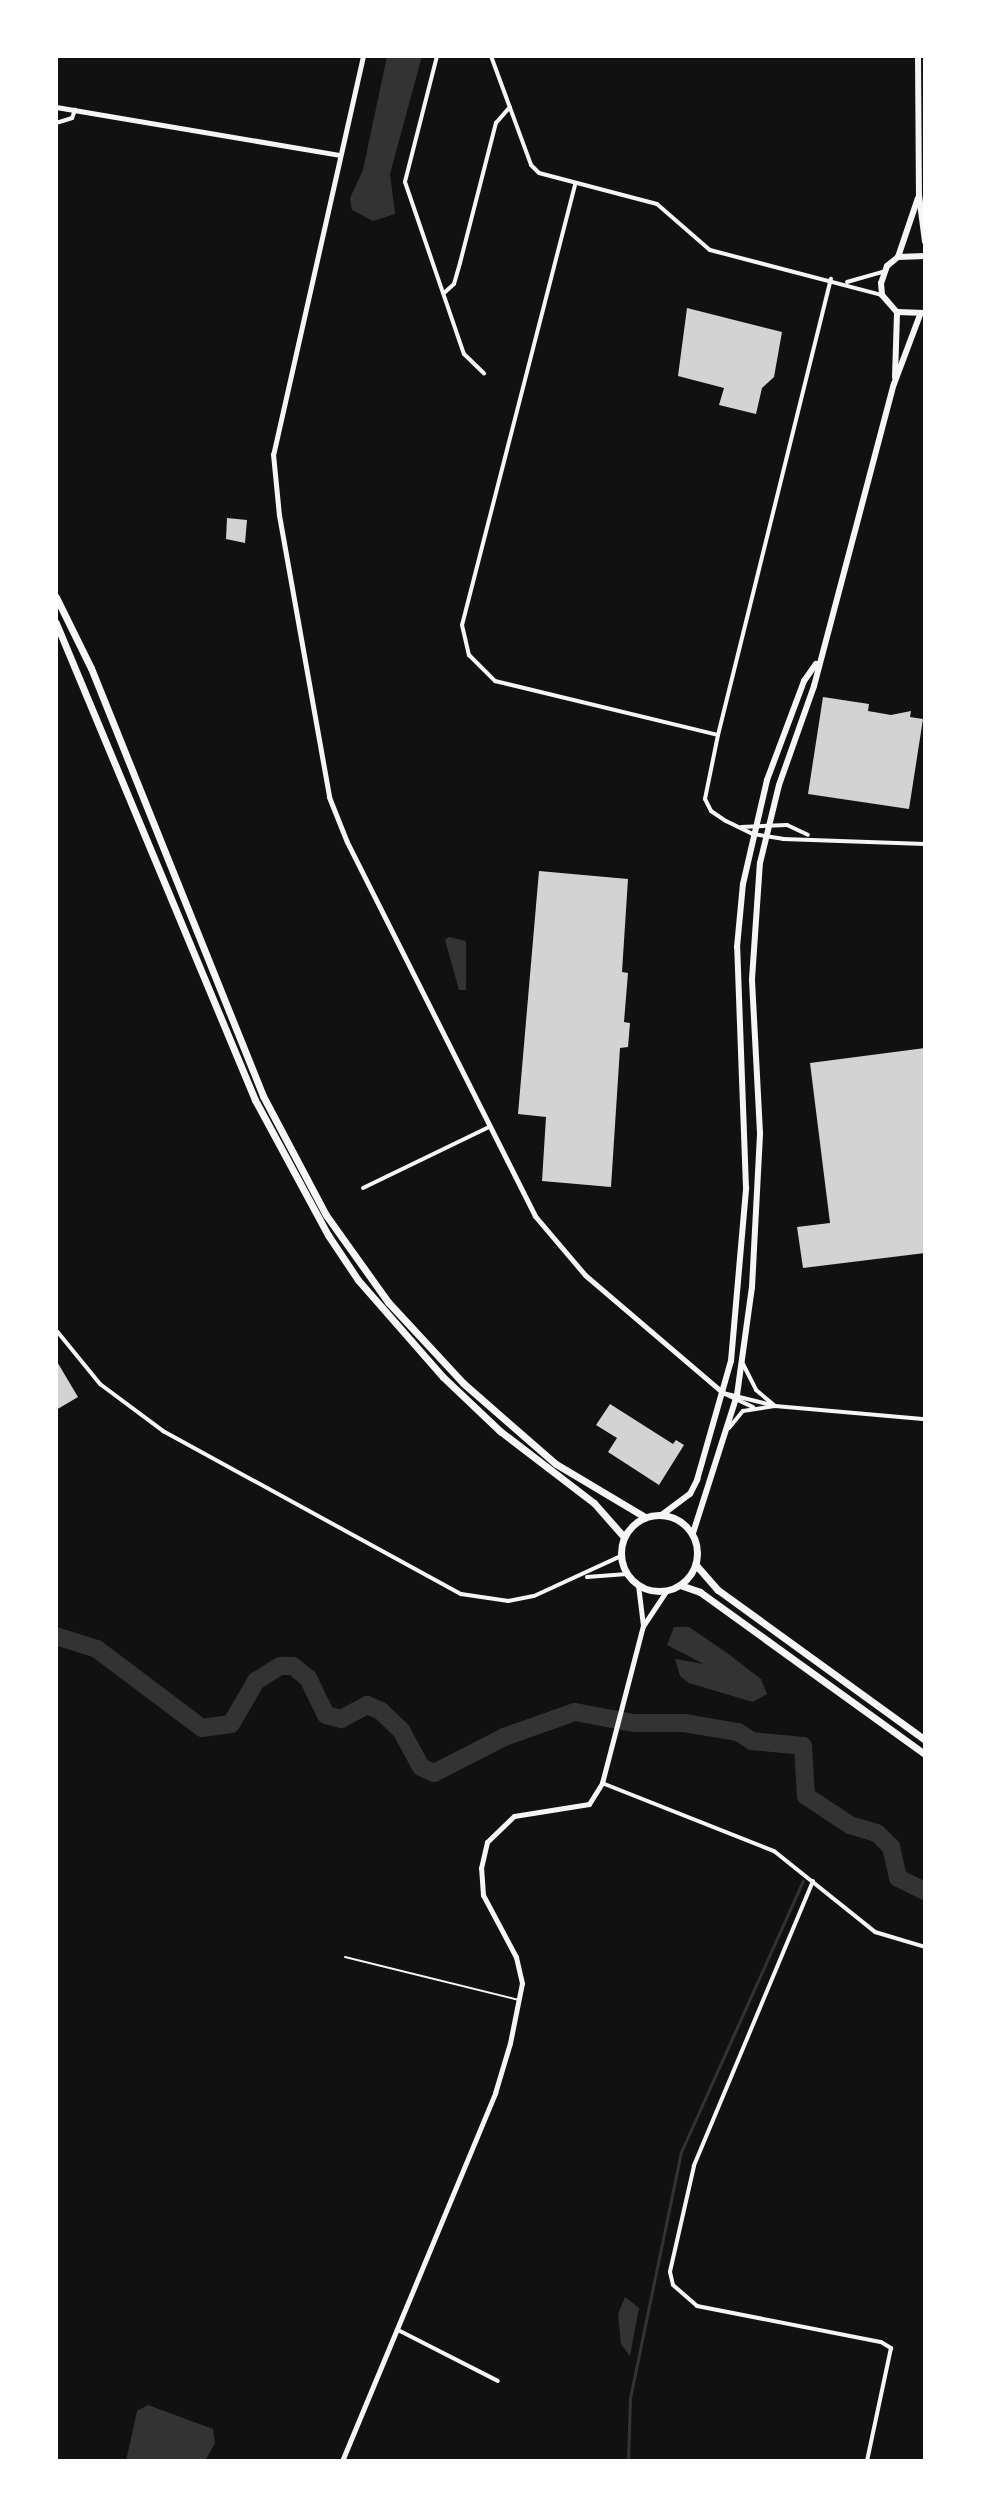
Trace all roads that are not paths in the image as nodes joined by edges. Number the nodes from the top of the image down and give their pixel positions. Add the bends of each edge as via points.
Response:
1 (363, 56) edge
2 (437, 56) edge
3 (491, 56) edge
4 (918, 56) edge
5 (56, 107) edge
6 (510, 107) junction
7 (75, 110) junction
8 (56, 123) edge
9 (339, 155) junction
10 (575, 185) junction
11 (919, 195) junction
12 (925, 242) edge
13 (925, 256) edge
14 (898, 257) junction
15 (883, 272) junction
16 (831, 279) junction
17 (846, 282) junction
18 (444, 293) junction
19 (882, 295) junction
20 (897, 312) junction
21 (923, 314) edge
22 (484, 373) dead end
23 (894, 384) junction
24 (56, 597) edge
25 (56, 623) edge
26 (818, 660) junction
27 (718, 735) junction
28 (755, 823) junction
29 (769, 824) junction
30 (741, 827) junction
31 (753, 834) junction
32 (765, 836) junction
33 (810, 837) junction
34 (925, 844) edge
35 (489, 1127) junction
36 (363, 1188) dead end
37 (56, 1330) edge
38 (742, 1361) junction
39 (723, 1393) junction
40 (736, 1398) junction
41 (775, 1406) junction
42 (755, 1408) junction
43 (925, 1419) edge
44 (723, 1440) junction
45 (663, 1514) junction
46 (645, 1517) junction
47 (693, 1533) junction
48 (624, 1537) junction
49 (621, 1556) junction
50 (696, 1565) junction
51 (627, 1574) junction
52 (585, 1577) junction
53 (638, 1585) junction
54 (680, 1585) junction
55 (667, 1590) junction
56 (643, 1626) junction
57 (925, 1740) edge
58 (925, 1754) edge
59 (602, 1783) junction
60 (813, 1881) junction
61 (925, 1947) edge
62 (345, 1957) dead end
63 (520, 2000) junction
64 (398, 2330) junction
65 (498, 2381) dead end
66 (342, 2461) edge
67 (867, 2461) edge

1 - 9 street
2 - 18 street via 405,182
3 - 6 street
4 - 11 main road
5 - 7 street
6 - 10 street via 531,165 545,176
6 - 18 street via 496,123 457,273
7 - 8 street via 72,118
7 - 9 street
9 - 35 street via 276,420 273,454 279,515 333,809
10 - 16 street via 657,204 710,250
10 - 27 street via 469,595 463,640 480,670 495,681
11 - 12 main road
11 - 14 main road
13 - 14 main road
14 - 15 main road
15 - 17 street
15 - 19 main road
16 - 17 street
16 - 27 street
17 - 19 street
18 - 22 street via 464,354
19 - 20 main road
20 - 21 main road
20 - 23 main road
21 - 23 main road
23 - 26 main road
24 - 46 main road via 91,668 263,1096 326,1215 388,1302 463,1383 556,1464
25 - 48 main road via 255,1100 320,1221 358,1280 443,1377 500,1431 594,1503
26 - 28 main road via 804,681
26 - 29 main road
27 - 30 street via 705,799 711,811
28 - 29 street
28 - 30 street
28 - 31 main road
29 - 32 main road
29 - 33 street via 790,826
30 - 31 street
31 - 32 street
31 - 39 main road via 737,947 746,1188 731,1361
32 - 33 street
32 - 38 main road via 752,979 759,1215
33 - 34 street
35 - 36 street
35 - 39 street via 556,1244
37 - 52 street via 100,1384 163,1431 461,1594 508,1601
38 - 40 main road
38 - 41 street via 756,1390
39 - 40 street
39 - 45 main road via 697,1480 690,1494
40 - 41 street
40 - 42 street
40 - 44 main road
41 - 42 street
41 - 43 street
42 - 44 street via 735,1418
44 - 47 main road
45 - 46 main road
45 - 47 main road
46 - 48 main road
47 - 50 main road
48 - 49 main road
49 - 51 main road
49 - 52 street
50 - 54 main road
50 - 57 main road via 718,1590
51 - 52 street
51 - 53 main road
53 - 55 main road
53 - 56 street
54 - 55 main road
54 - 58 main road via 700,1592
55 - 56 street
56 - 59 street
59 - 60 street via 774,1851
59 - 63 street via 589,1804 514,1816 487,1842 481,1868 483,1895 516,1957
60 - 61 street via 875,1932
60 - 67 street via 694,2166 670,2272 673,2285 697,2306 881,2342 893,2355
62 - 63 lane
63 - 64 street via 495,2093
64 - 65 street
64 - 66 street

